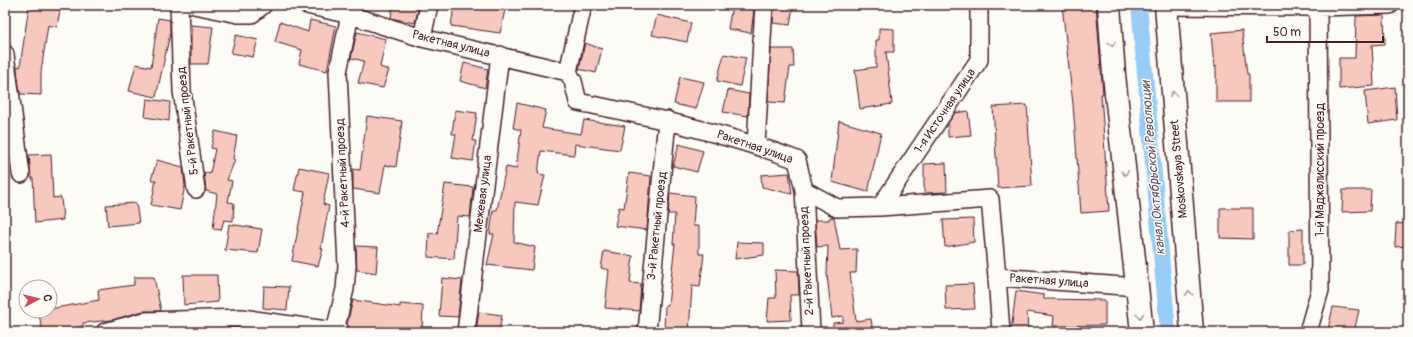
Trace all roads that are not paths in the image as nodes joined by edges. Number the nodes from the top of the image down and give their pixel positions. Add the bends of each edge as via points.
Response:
1 (179, 5) edge
2 (194, 5) edge
3 (263, 5) edge
4 (307, 5) edge
5 (429, 5) edge
6 (583, 5) edge
7 (764, 5) edge
8 (979, 5) edge
9 (1109, 5) edge
10 (1390, 5) edge
11 (1166, 6) edge
12 (1318, 7) junction
13 (350, 15) junction
14 (422, 38) junction
15 (5, 54) edge
16 (500, 55) junction
17 (568, 72) junction
18 (667, 120) junction
19 (756, 145) junction
20 (21, 174) dead end
21 (196, 190) dead end
22 (804, 190) junction
23 (880, 207) junction
24 (997, 277) junction
25 (1138, 287) junction
26 (105, 332) edge
27 (338, 332) edge
28 (466, 332) edge
29 (647, 332) edge
30 (811, 332) edge
31 (1001, 332) edge
32 (1142, 332) edge
33 (1192, 332) edge
34 (1308, 332) edge

1 - 21 street, 5-й Ракетный проезд via 182,91
2 - 3 street via 238,14 252,14
4 - 13 street, Ракетная улица
5 - 14 street
6 - 17 street
7 - 19 street
8 - 23 street, 1-я Источная улица via 979,60
9 -> 25 main road via 1114,75
10 - 12 street
11 - 12 street
33 -> 11 main road, Moskovskaya Street
12 - 34 street, 1-й Маджалисский проезд via 1320,290
13 - 14 street, Ракетная улица
13 - 27 street, 4-й Ракетный проезд via 338,72 347,266
14 - 16 street, Ракетная улица
15 - 20 street
16 - 17 street, Ракетная улица
16 - 28 street, Межевая улица
17 - 18 street, Ракетная улица via 578,102
18 - 19 street, Ракетная улица
18 - 29 street, 3-й Ракетный проезд
19 - 22 street, Ракетная улица via 798,160
22 - 23 street, Ракетная улица via 838,208
22 - 30 street, 2-й Ракетный проезд
23 - 24 street, Ракетная улица via 990,199
24 - 25 street, Ракетная улица
24 - 31 street
25 -> 32 main road
26 - 27 street via 145,321 242,318

